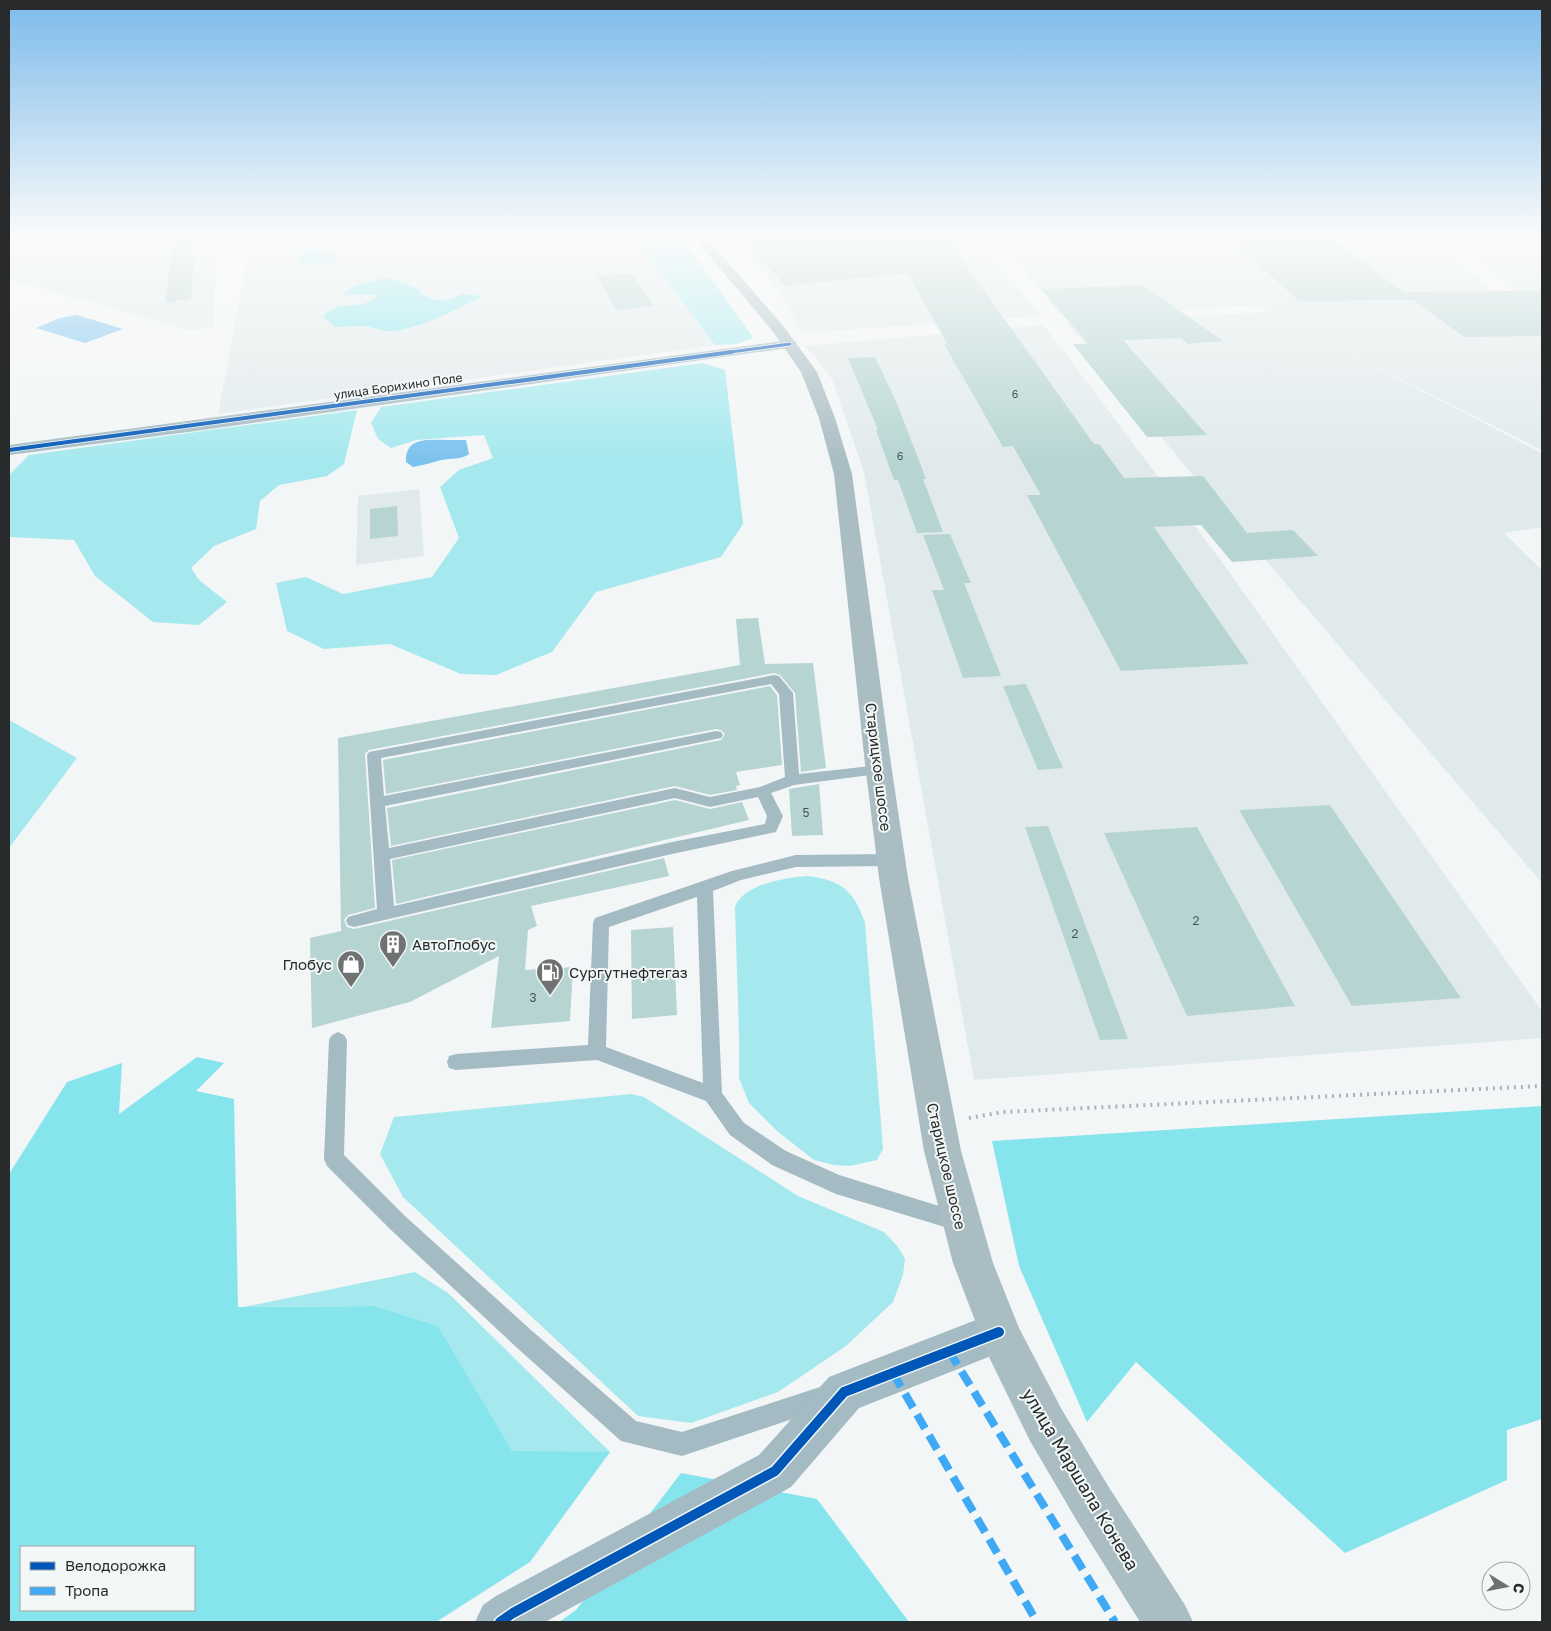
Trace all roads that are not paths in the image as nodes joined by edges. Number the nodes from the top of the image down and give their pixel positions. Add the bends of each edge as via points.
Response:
1 (762, 311) edge
2 (790, 344) junction
3 (9, 450) edge
4 (716, 735) dead end
5 (880, 770) junction
6 (792, 780) junction
7 (763, 791) junction
8 (378, 803) junction
9 (381, 855) junction
10 (891, 860) junction
11 (705, 888) junction
12 (386, 914) junction
13 (354, 922) dead end
14 (338, 1040) dead end
15 (597, 1052) junction
16 (456, 1062) dead end
17 (713, 1095) junction
18 (958, 1221) junction
19 (999, 1332) junction
20 (844, 1392) junction
21 (500, 1622) edge
22 (1168, 1622) edge

1 - 2 main road, Старицкое шоссе
2 - 3 street, улица Борихино Поле
2 - 5 main road, Старицкое шоссе via 809,372 843,474
4 - 8 lane
5 - 6 lane
5 - 10 main road, Старицкое шоссе
6 - 7 lane
6 - 8 lane via 786,693 774,679 374,755
7 - 9 lane via 710,802 675,793
7 - 12 lane via 775,816 771,828
8 - 9 lane
9 - 12 lane
10 - 11 lane via 796,861 738,875
10 - 18 main road, Старицкое шоссе via 936,1124
11 - 15 lane via 601,923
11 - 17 lane
12 - 13 lane
14 - 20 lane via 334,1159 398,1223 630,1432 682,1444
15 - 16 lane
15 - 17 lane
17 - 18 lane via 737,1129 779,1158 836,1184
18 - 19 main road, Старицкое шоссе
19 - 20 street
19 - 22 main road, улица Маршала Конева via 1061,1450
20 - 21 street via 775,1471

